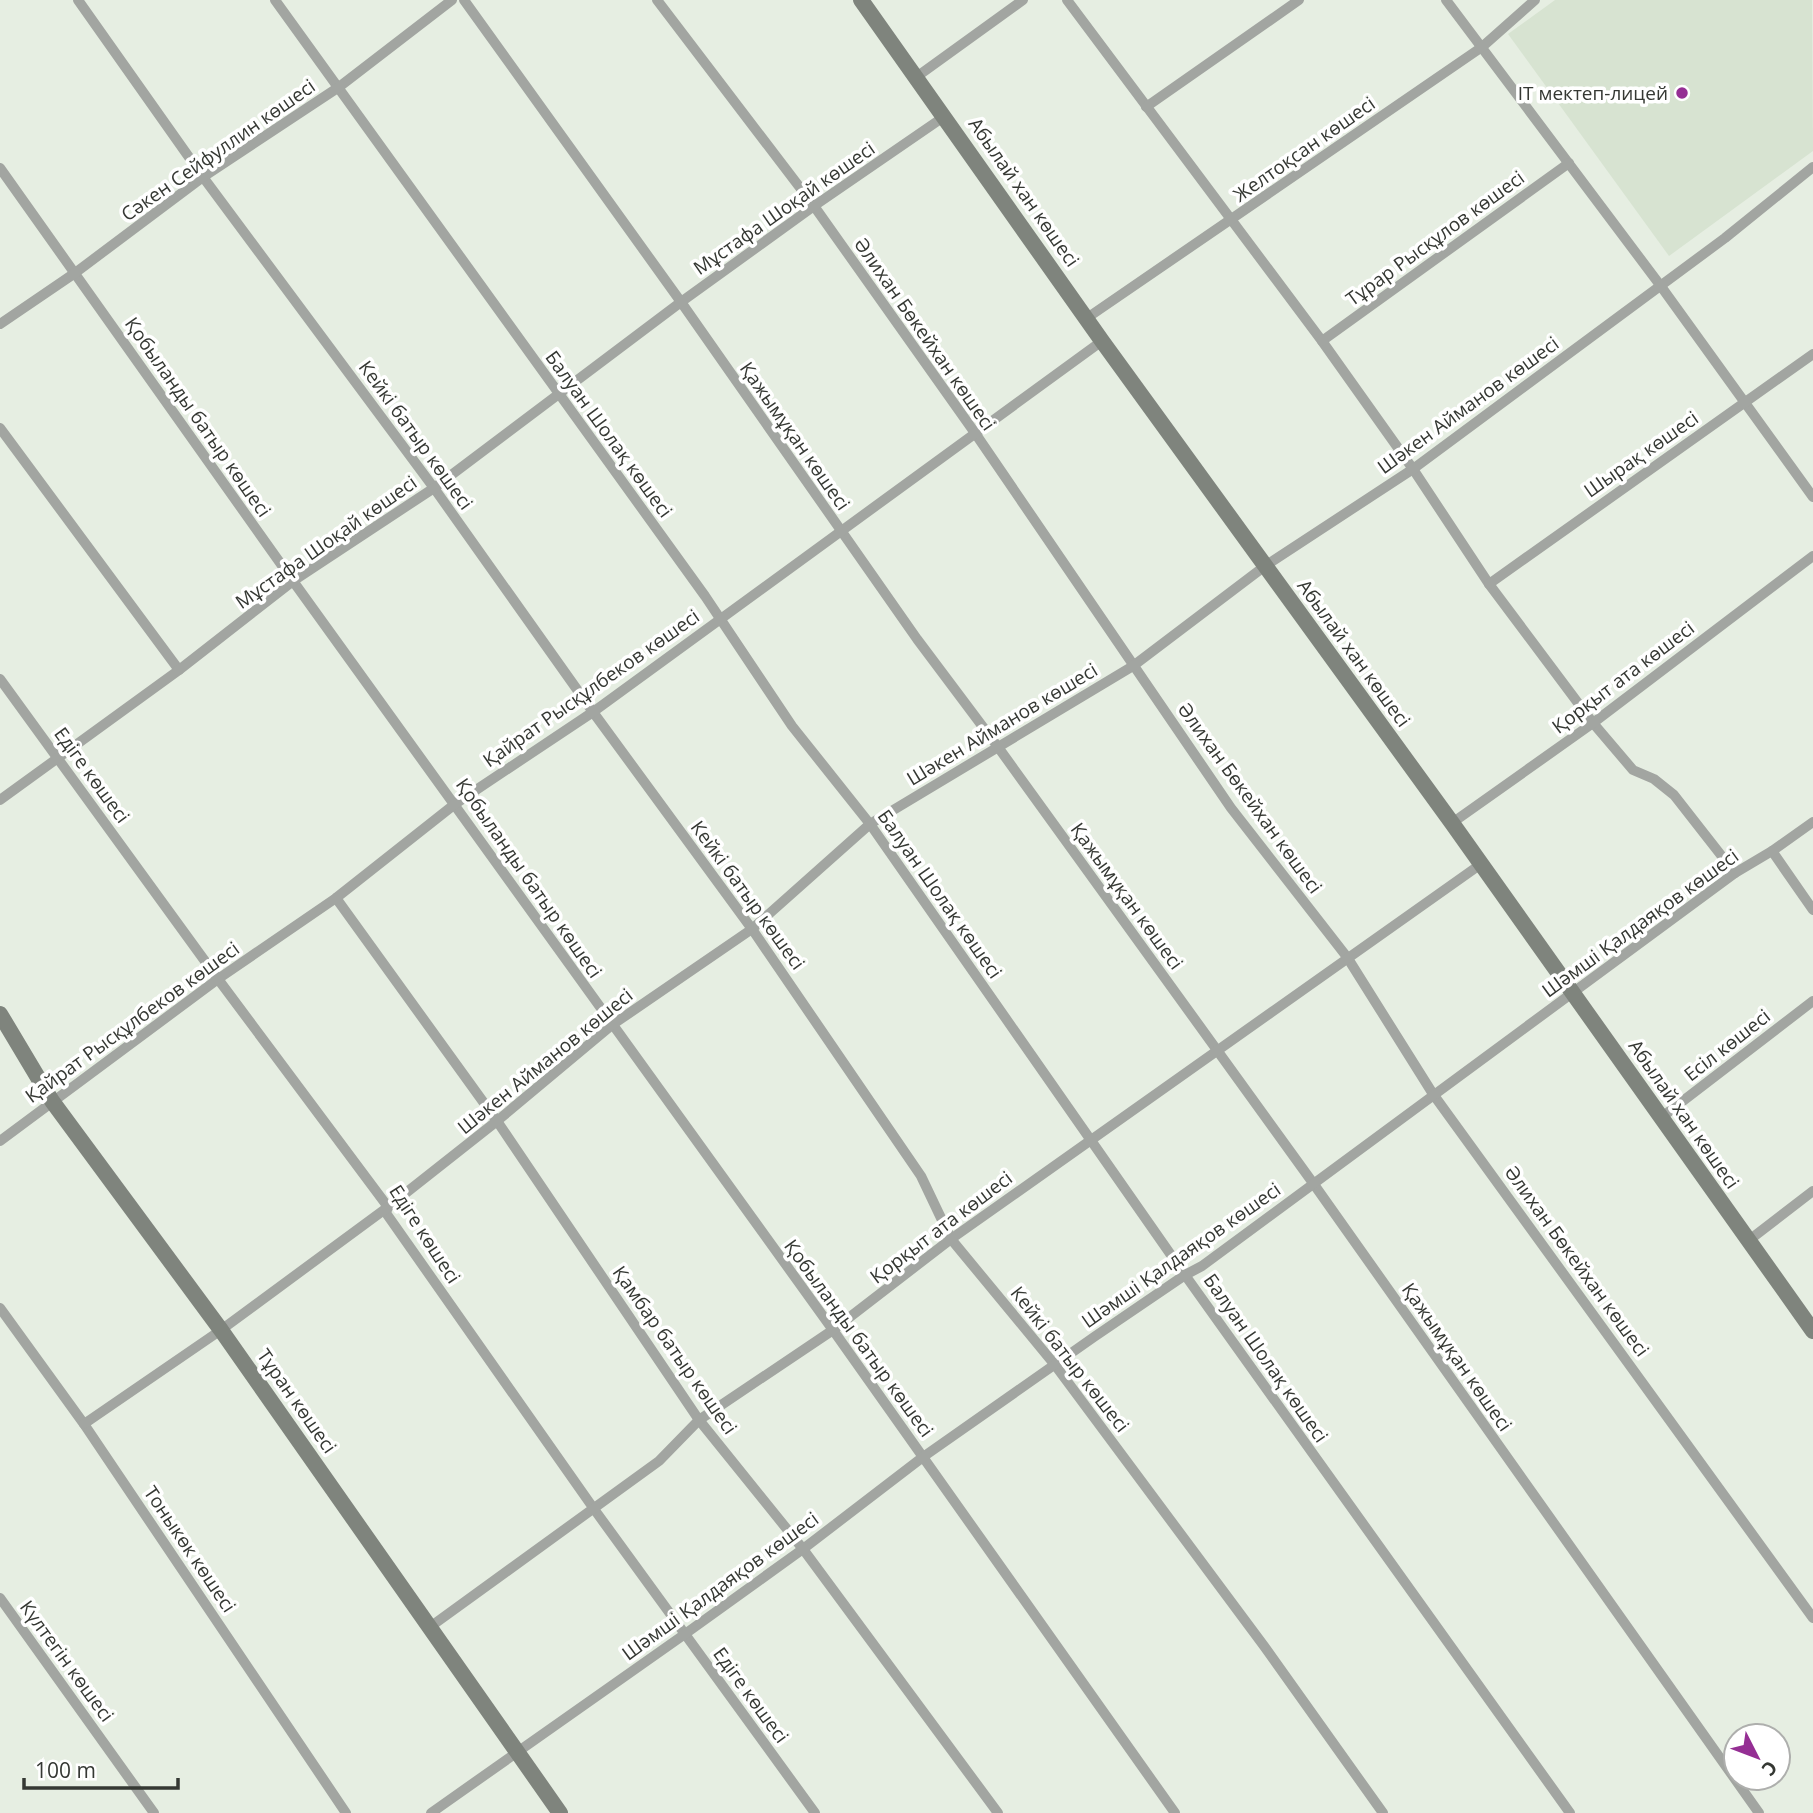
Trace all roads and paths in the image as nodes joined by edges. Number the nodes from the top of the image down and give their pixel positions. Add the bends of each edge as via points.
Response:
1 (78, 0) edge
2 (275, 0) edge
3 (452, 0) edge
4 (464, 0) edge
5 (657, 0) edge
6 (862, 0) edge
7 (1023, 0) edge
8 (1067, 0) edge
9 (1299, 0) edge
10 (1446, 0) edge
11 (1535, 0) edge
12 (1482, 47) junction
13 (915, 78) junction
14 (339, 86) junction
15 (1146, 107) junction
16 (944, 116) junction
17 (1569, 163) junction
18 (1813, 167) edge
19 (0, 168) edge
20 (204, 177) junction
21 (814, 206) junction
22 (1230, 221) junction
23 (75, 273) junction
24 (1660, 285) junction
25 (681, 302) junction
26 (1087, 318) junction
27 (0, 324) edge
28 (1102, 341) junction
29 (1322, 341) junction
30 (1813, 354) edge
31 (558, 394) junction
32 (1745, 401) junction
33 (0, 428) edge
34 (975, 433) junction
35 (1413, 469) junction
36 (434, 488) junction
37 (1813, 496) edge
38 (841, 531) junction
39 (1813, 556) edge
40 (1265, 566) junction
41 (293, 581) junction
42 (1489, 583) junction
43 (720, 618) junction
44 (1133, 666) junction
45 (179, 670) junction
46 (0, 679) edge
47 (593, 712) junction
48 (1593, 723) junction
49 (998, 747) junction
50 (59, 758) junction
51 (0, 800) edge
52 (455, 804) junction
53 (1813, 822) edge
54 (870, 824) junction
55 (1452, 824) junction
56 (1772, 851) junction
57 (1481, 864) junction
58 (1735, 873) junction
59 (336, 898) junction
60 (1813, 911) edge
61 (752, 929) junction
62 (1347, 957) junction
63 (218, 979) junction
64 (1573, 994) junction
65 (1813, 1001) edge
66 (0, 1014) edge
67 (612, 1025) junction
68 (1217, 1051) junction
69 (1433, 1094) junction
70 (52, 1101) junction
71 (1662, 1117) junction
72 (498, 1121) junction
73 (1090, 1140) junction
74 (0, 1141) edge
75 (1313, 1183) junction
76 (1813, 1191) edge
77 (388, 1207) junction
78 (951, 1239) junction
79 (1748, 1241) junction
80 (1185, 1275) junction
81 (0, 1308) edge
82 (221, 1330) junction
83 (833, 1331) junction
84 (1813, 1331) edge
85 (1055, 1365) junction
86 (699, 1420) junction
87 (84, 1424) junction
88 (923, 1457) junction
89 (594, 1509) junction
90 (803, 1549) junction
91 (0, 1598) edge
92 (1813, 1618) edge
93 (430, 1627) junction
94 (685, 1634) junction
95 (518, 1751) junction
96 (154, 1813) edge
97 (346, 1813) edge
98 (430, 1813) edge
99 (560, 1813) edge
100 (815, 1813) edge
101 (998, 1813) edge
102 (1175, 1813) edge
103 (1383, 1813) edge
104 (1570, 1813) edge
105 (1759, 1813) edge

1 - 20 street, Кейкі батыр көшесі
2 - 14 street, Балуан Шолақ көшесі
3 - 14 street, Сәкен Сейфуллин көшесі
4 - 25 street, Қажымұқан көшесі
5 - 21 street, Әлихан Бөкейхан көшесі
6 - 13 street, Абылай хан көшесі
7 - 13 street
8 - 15 street
9 - 15 street
10 - 12 street
11 - 12 street, Желтоқсан көшесі
12 - 17 street
12 - 22 street, Желтоқсан көшесі
13 - 16 street, Абылай хан көшесі
14 - 20 street, Сәкен Сейфуллин көшесі
14 - 31 street, Балуан Шолақ көшесі
15 - 22 street
16 - 21 street, Мұстафа Шоқай көшесі
16 - 26 street, Абылай хан көшесі
17 - 24 street
17 - 29 street, Тұрар Рысқұлов көшесі
18 - 24 street, Шәкен Айманов көшесі
19 - 23 street, Қобыланды батыр көшесі
20 - 23 street, Сәкен Сейфуллин көшесі
20 - 36 street, Кейкі батыр көшесі
21 - 25 street, Мұстафа Шоқай көшесі
21 - 34 street, Әлихан Бөкейхан көшесі
22 - 26 street, Желтоқсан көшесі
22 - 29 street
23 - 27 street, Сәкен Сейфуллин көшесі
23 - 41 street, Қобыланды батыр көшесі
24 - 32 street
24 - 35 street, Шәкен Айманов көшесі
25 - 31 street, Мұстафа Шоқай көшесі
25 - 38 street, Қажымұқан көшесі
26 - 28 street, Абылай хан көшесі
28 - 34 street, Қайрат Рысқұлбеков көшесі
28 - 40 street, Абылай хан көшесі
29 - 35 street
30 - 32 street, Шырақ көшесі
31 - 36 street, Мұстафа Шоқай көшесі
31 - 43 street, Балуан Шолақ көшесі
32 - 37 street
32 - 42 street, Шырақ көшесі
33 - 45 street
34 - 38 street, Қайрат Рысқұлбеков көшесі
34 - 44 street, Әлихан Бөкейхан көшесі
35 - 40 street, Шәкен Айманов көшесі
35 - 42 street
36 - 41 street, Мұстафа Шоқай көшесі
36 - 47 street, Кейкі батыр көшесі
38 - 43 street, Қайрат Рысқұлбеков көшесі
38 - 49 street, Қажымұқан көшесі
39 - 48 street, Қорқыт ата көшесі
40 - 44 street, Шәкен Айманов көшесі
40 - 55 street, Абылай хан көшесі
41 - 45 street, Мұстафа Шоқай көшесі
41 - 52 street, Қобыланды батыр көшесі
42 - 48 street
43 - 47 street, Қайрат Рысқұлбеков көшесі
43 - 54 street, Балуан Шолақ көшесі via 792,726
44 - 49 street, Шәкен Айманов көшесі
44 - 62 street, Әлихан Бөкейхан көшесі via 1231,808
45 - 50 street, Мұстафа Шоқай көшесі
46 - 50 street, Едіге көшесі
47 - 52 street, Қайрат Рысқұлбеков көшесі
47 - 61 street, Кейкі батыр көшесі
48 - 55 street, Қорқыт ата көшесі
48 - 58 street via 1633,770 1674,795
49 - 54 street, Шәкен Айманов көшесі
49 - 68 street, Қажымұқан көшесі
50 - 51 street, Мұстафа Шоқай көшесі
50 - 63 street, Едіге көшесі
52 - 59 street, Қайрат Рысқұлбеков көшесі
52 - 67 street, Қобыланды батыр көшесі
53 - 56 street, Шәмші Қалдаяқов көшесі
54 - 61 street, Шәкен Айманов көшесі
54 - 73 street, Балуан Шолақ көшесі
55 - 57 street, Абылай хан көшесі
56 - 58 street, Шәмші Қалдаяқов көшесі
56 - 60 street
57 - 62 street, Қорқыт ата көшесі
57 - 64 street, Абылай хан көшесі
58 - 64 street, Шәмші Қалдаяқов көшесі
59 - 63 street, Қайрат Рысқұлбеков көшесі
59 - 72 street, Қамбар батыр көшесі
61 - 67 street, Шәкен Айманов көшесі
61 - 78 street, Кейкі батыр көшесі via 921,1176
62 - 68 street, Қорқыт ата көшесі
62 - 69 street, Әлихан Бөкейхан көшесі
63 - 70 street, Қайрат Рысқұлбеков көшесі
63 - 77 street, Едіге көшесі
64 - 69 street, Шәмші Қалдаяқов көшесі
64 - 71 street, Абылай хан көшесі
65 - 71 street, Есіл көшесі
66 - 70 street, Тұран көшесі
67 - 72 street, Шәкен Айманов көшесі
67 - 83 street, Қобыланды батыр көшесі
68 - 73 street, Қорқыт ата көшесі
68 - 75 street, Қажымұқан көшесі
69 - 75 street, Шәмші Қалдаяқов көшесі
69 - 92 street, Әлихан Бөкейхан көшесі
70 - 74 street, Қайрат Рысқұлбеков көшесі
70 - 82 street, Тұран көшесі
71 - 79 street, Абылай хан көшесі
72 - 77 street, Шәкен Айманов көшесі
72 - 86 street, Қамбар батыр көшесі
73 - 78 street, Қорқыт ата көшесі
73 - 80 street, Балуан Шолақ көшесі
75 - 80 street, Шәмші Қалдаяқов көшесі
75 - 105 street, Қажымұқан көшесі
76 - 79 street
77 - 82 street, Шәкен Айманов көшесі
77 - 89 street, Едіге көшесі via 386,1213
78 - 83 street, Қорқыт ата көшесі
78 - 85 street, Кейкі батыр көшесі
79 - 84 street, Абылай хан көшесі
80 - 85 street, Шәмші Қалдаяқов көшесі
80 - 104 street, Балуан Шолақ көшесі
81 - 87 street, Тоныкөк көшесі
82 - 87 street, Шәкен Айманов көшесі
82 - 93 street, Тұран көшесі
83 - 86 street, Қорқыт ата көшесі
83 - 88 street, Қобыланды батыр көшесі
85 - 88 street, Шәмші Қалдаяқов көшесі
85 - 103 street, Кейкі батыр көшесі
86 - 89 street, Қорқыт ата көшесі via 659,1461
86 - 90 street, Қамбар батыр көшесі
87 - 97 street, Тоныкөк көшесі
88 - 90 street, Шәмші Қалдаяқов көшесі
88 - 102 street, Қобыланды батыр көшесі
89 - 93 street, Қорқыт ата көшесі
89 - 94 street, Едіге көшесі
90 - 94 street, Шәмші Қалдаяқов көшесі
90 - 101 street, Қамбар батыр көшесі
91 - 96 street, Күлтегін көшесі
93 - 95 street, Тұран көшесі
94 - 95 street, Шәмші Қалдаяқов көшесі
94 - 100 street, Едіге көшесі
95 - 98 street, Шәмші Қалдаяқов көшесі
95 - 99 street, Тұран көшесі

